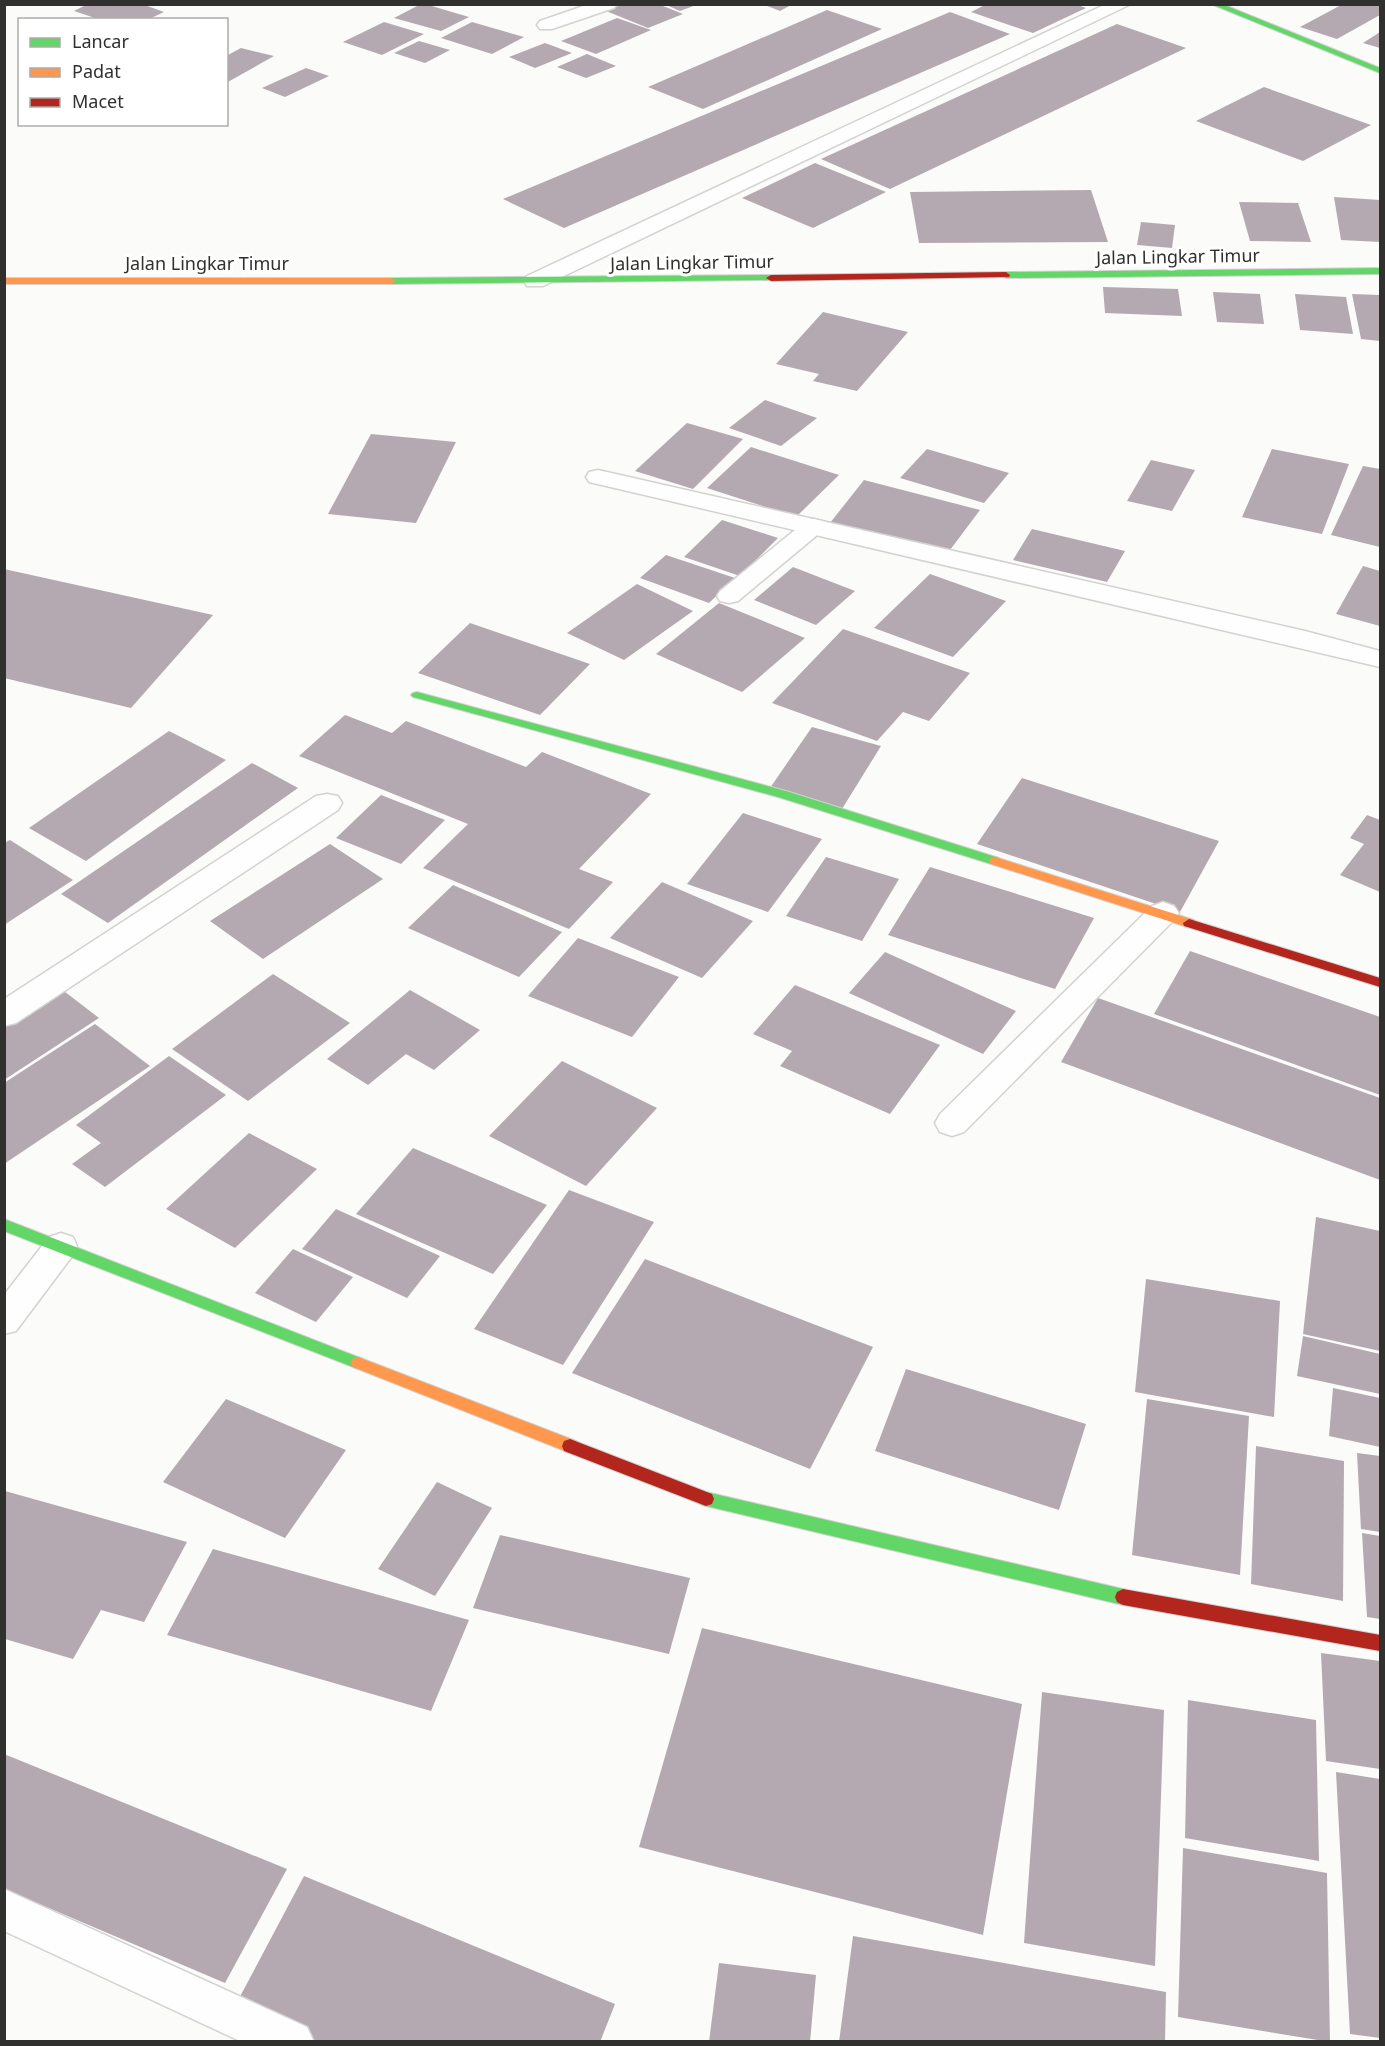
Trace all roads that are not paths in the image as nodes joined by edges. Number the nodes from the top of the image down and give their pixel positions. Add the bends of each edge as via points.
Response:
1 (608, 4) edge
2 (1122, 4) edge
3 (1214, 4) edge
4 (546, 25) dead end
5 (1380, 71) edge
6 (1380, 272) edge
7 (4, 281) edge
8 (535, 281) junction
9 (598, 477) dead end
10 (813, 526) junction
11 (729, 596) dead end
12 (1380, 660) edge
13 (417, 695) dead end
14 (327, 803) dead end
15 (1162, 913) junction
16 (1380, 983) edge
17 (4, 1015) edge
18 (952, 1124) dead end
19 (4, 1225) edge
20 (61, 1246) junction
21 (4, 1321) edge
22 (1380, 1642) edge
23 (4, 1909) edge
24 (292, 2042) edge

1 - 4 street
2 - 8 street
3 - 5 main road
6 - 8 main road, Jalan Lingkar Timur
7 - 8 main road, Jalan Lingkar Timur
9 - 10 street
10 - 11 lane
10 - 12 street
13 - 15 main road via 782,794
14 - 17 street
15 - 16 main road
15 - 18 street
19 - 20 main road
20 - 21 lane
20 - 22 main road via 717,1503 1143,1602
23 - 24 lane

